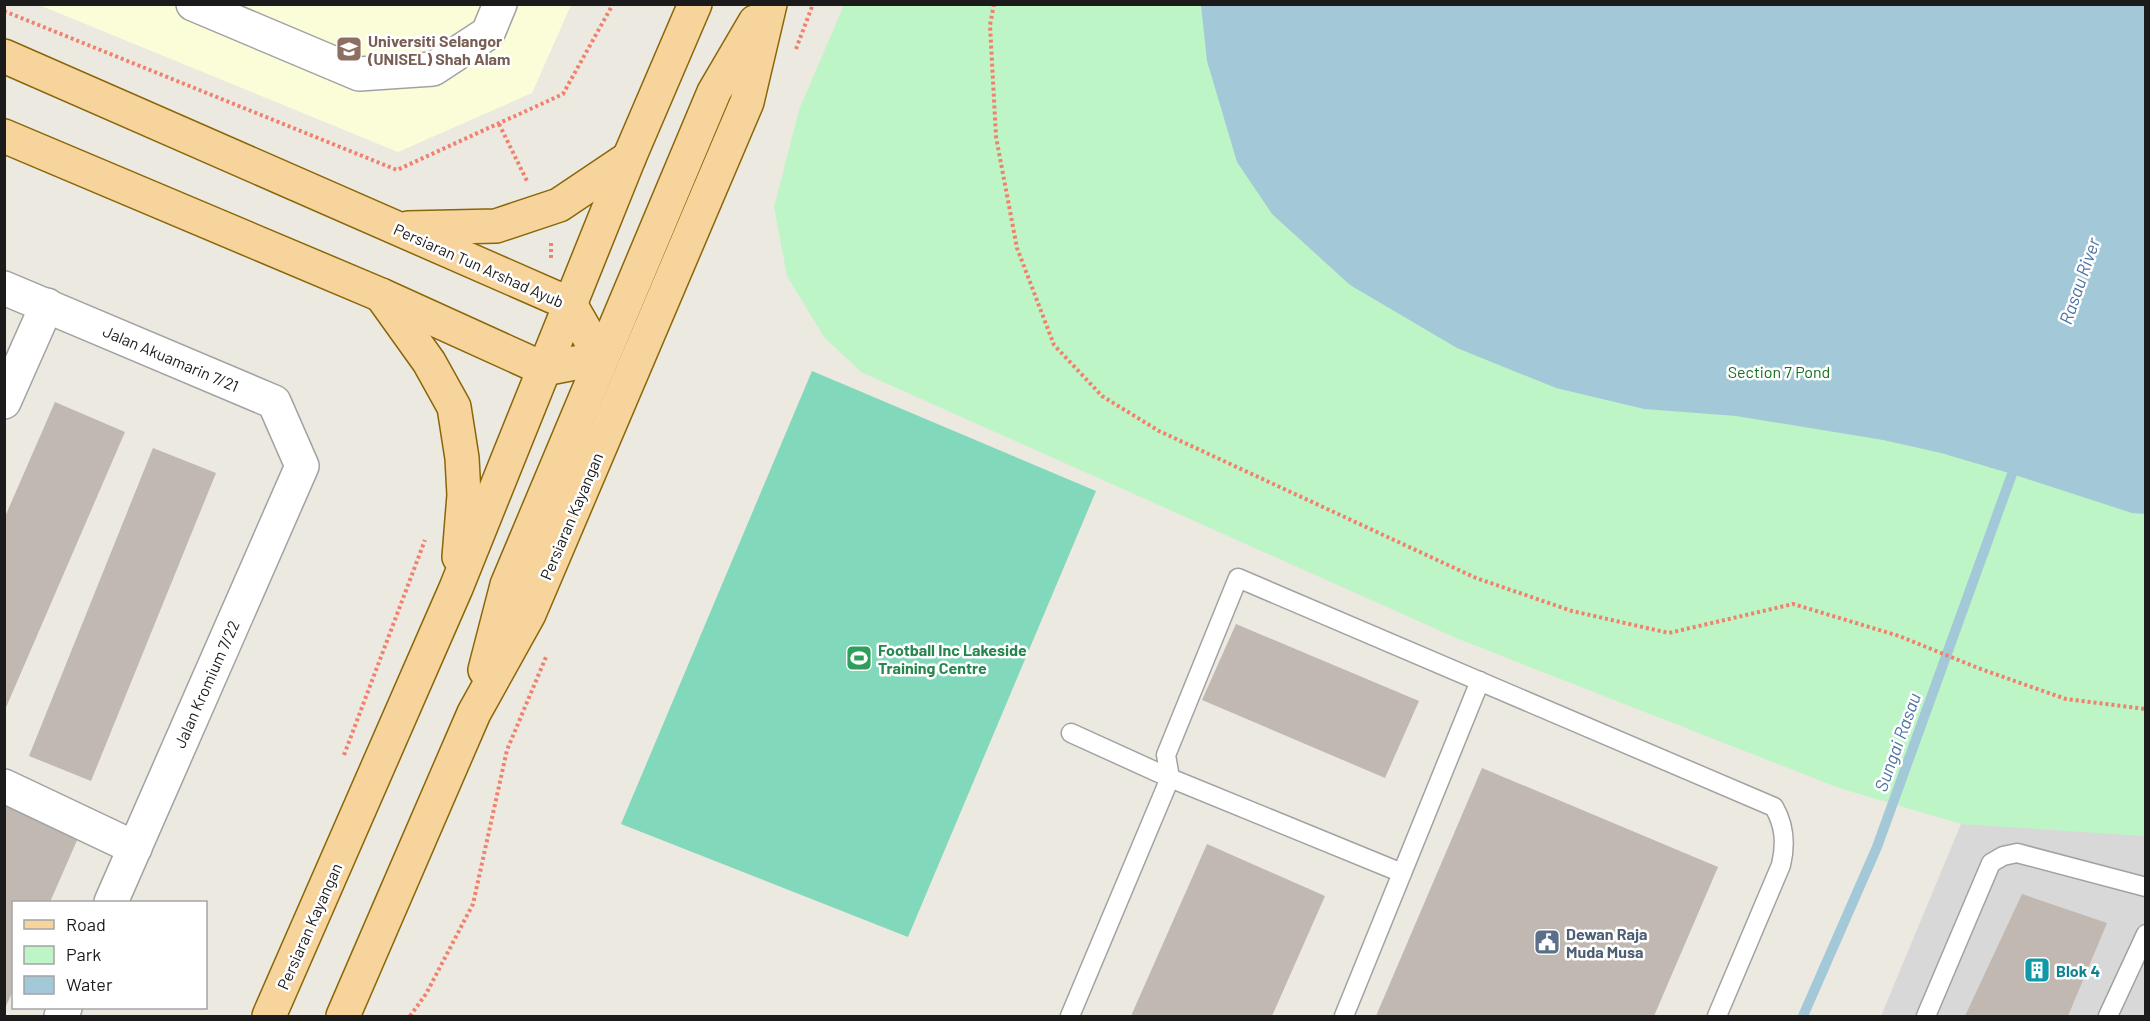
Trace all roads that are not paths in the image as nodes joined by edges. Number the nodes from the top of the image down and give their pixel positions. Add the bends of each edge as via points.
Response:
1 (194, 4) edge
2 (500, 4) edge
3 (695, 4) edge
4 (765, 4) edge
5 (771, 4) edge
6 (4, 56) edge
7 (4, 136) edge
8 (629, 158) junction
9 (397, 228) junction
10 (4, 288) edge
11 (381, 295) junction
12 (570, 304) junction
13 (47, 305) junction
14 (601, 358) junction
15 (544, 369) junction
16 (4, 402) edge
17 (302, 466) joint
18 (456, 588) junction
19 (1480, 681) junction
20 (474, 713) junction
21 (1071, 733) dead end
22 (1170, 778) junction
23 (4, 786) edge
24 (135, 848) junction
25 (1402, 873) junction
26 (2145, 887) edge
27 (112, 901) edge
28 (2145, 934) edge
29 (269, 1017) edge
30 (343, 1017) edge
31 (1070, 1017) edge
32 (1344, 1017) edge
33 (1718, 1017) edge
34 (1926, 1017) edge
35 (2108, 1017) edge

1 - 2 street via 359,74 433,69 488,33
3 - 8 main road, Persiaran Kayangan
4 - 14 main road via 714,92
5 - 20 main road, Persiaran Kayangan via 747,102 529,614
6 - 9 main road, Persiaran Tun Arshad Ayub
7 - 11 main road
8 - 9 main road via 559,205 496,226
8 - 12 main road, Persiaran Kayangan
9 - 12 main road, Persiaran Tun Arshad Ayub
10 - 13 street, Jalan Akuamarin 7/21
11 - 15 main road
11 - 18 main road via 429,362 454,407 464,495
12 - 14 main road, Persiaran Tun Arshad Ayub
12 - 15 main road, Persiaran Kayangan
13 - 16 street
13 - 17 street, Jalan Akuamarin 7/21 via 274,402
14 - 15 main road
14 - 20 main road via 507,585
15 - 18 main road, Persiaran Kayangan
17 - 24 street, Jalan Kromium 7/22
18 - 29 main road, Persiaran Kayangan
19 - 22 lane via 1238,578 1166,755
19 - 25 lane
19 - 33 lane via 1774,807 1782,820 1784,835 1781,865
20 - 30 main road, Persiaran Kayangan
21 - 22 lane
22 - 25 lane
22 - 31 lane
23 - 24 street
24 - 27 street, Jalan Kromium 7/22
25 - 32 lane
26 - 34 lane via 2017,853 1991,863
28 - 35 lane

